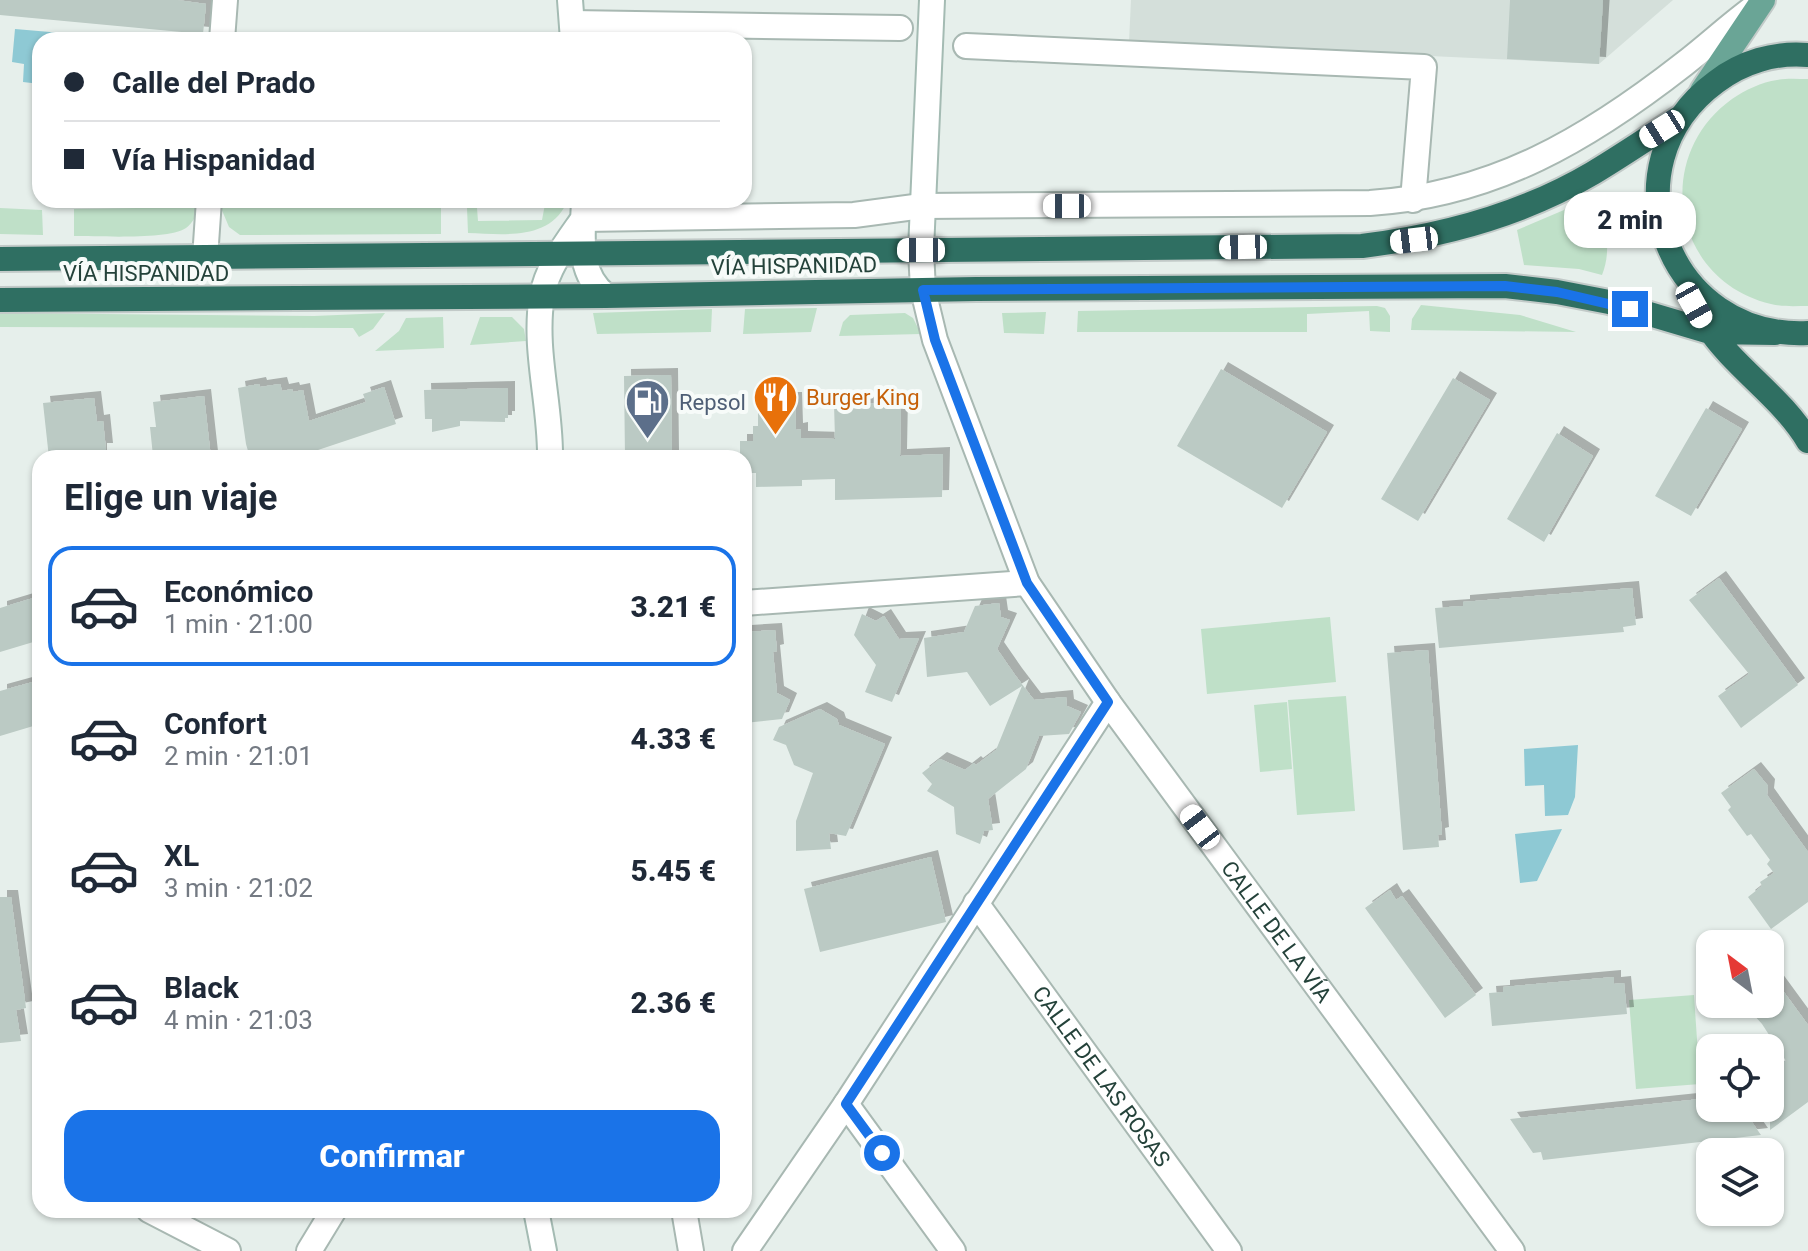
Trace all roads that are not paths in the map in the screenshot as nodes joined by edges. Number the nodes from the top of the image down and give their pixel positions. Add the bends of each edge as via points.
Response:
1 (225, 0) edge
2 (932, 0) edge
3 (1762, 2) edge
4 (572, 21) edge
5 (900, 28) dead end
6 (223, 32) edge
7 (966, 46) dead end
8 (1808, 55) edge
9 (1759, 60) junction
10 (1721, 63) junction
11 (1682, 65) junction
12 (1702, 92) junction
13 (1681, 117) junction
14 (1413, 200) junction
15 (922, 206) junction
16 (208, 208) edge
17 (583, 209) edge
18 (921, 250) junction
19 (572, 253) junction
20 (205, 258) junction
21 (0, 259) edge
22 (1681, 272) junction
23 (923, 290) junction
24 (542, 295) junction
25 (606, 296) junction
26 (0, 300) edge
27 (1710, 332) junction
28 (1775, 333) junction
29 (1808, 333) edge
30 (1808, 441) edge
31 (549, 450) edge
32 (1027, 583) junction
33 (752, 602) edge
34 (1108, 702) junction
35 (976, 903) junction
36 (846, 1104) junction
37 (164, 1218) edge
38 (329, 1218) edge
39 (538, 1218) edge
40 (685, 1218) edge
41 (228, 1251) edge
42 (309, 1251) edge
43 (544, 1251) edge
44 (691, 1251) edge
45 (745, 1251) edge
46 (953, 1251) edge
47 (1229, 1251) edge
48 (1512, 1251) edge

1 - 6 street
2 - 15 street, CALLE DE LA VÍA
3 - 10 main road
3 - 11 street
4 - 5 street
7 - 14 street via 1424,67
8 - 9 highway
9 - 10 street
9 - 12 highway
10 - 11 street
10 - 12 main road
11 - 14 street via 1542,157 1481,183
12 - 13 highway
13 - 18 highway, VÍA HISPANIDAD via 1559,191 1468,227 1414,240 1362,246
13 - 22 highway via 1662,160 1658,206
14 - 15 street
15 - 17 street via 854,215
15 - 18 street, CALLE DE LA VÍA
16 - 20 street
17 - 19 street
18 - 19 highway, VÍA HISPANIDAD
18 - 23 street, CALLE DE LA VÍA
19 - 20 highway, VÍA HISPANIDAD
19 - 24 street
19 - 25 street
20 - 21 highway, VÍA HISPANIDAD
22 - 27 highway
22 - 28 highway via 1721,311
23 - 25 highway, VÍA HISPANIDAD
23 - 27 highway, VÍA HISPANIDAD via 1505,286 1609,302
23 - 32 street, CALLE DE LA VÍA via 935,340
24 - 25 highway, VÍA HISPANIDAD
24 - 26 highway, VÍA HISPANIDAD
24 - 31 street
27 - 28 highway, VÍA HISPANIDAD
27 - 30 highway via 1780,403
28 - 29 highway, VÍA HISPANIDAD
32 - 33 street
32 - 34 street, CALLE DE LA VÍA
34 - 35 street
34 - 48 street, CALLE DE LA VÍA
35 - 36 street
35 - 47 street, CALLE DE LAS ROSAS
36 - 45 street
36 - 46 street
37 - 41 street
38 - 42 street
39 - 43 street
40 - 44 street

